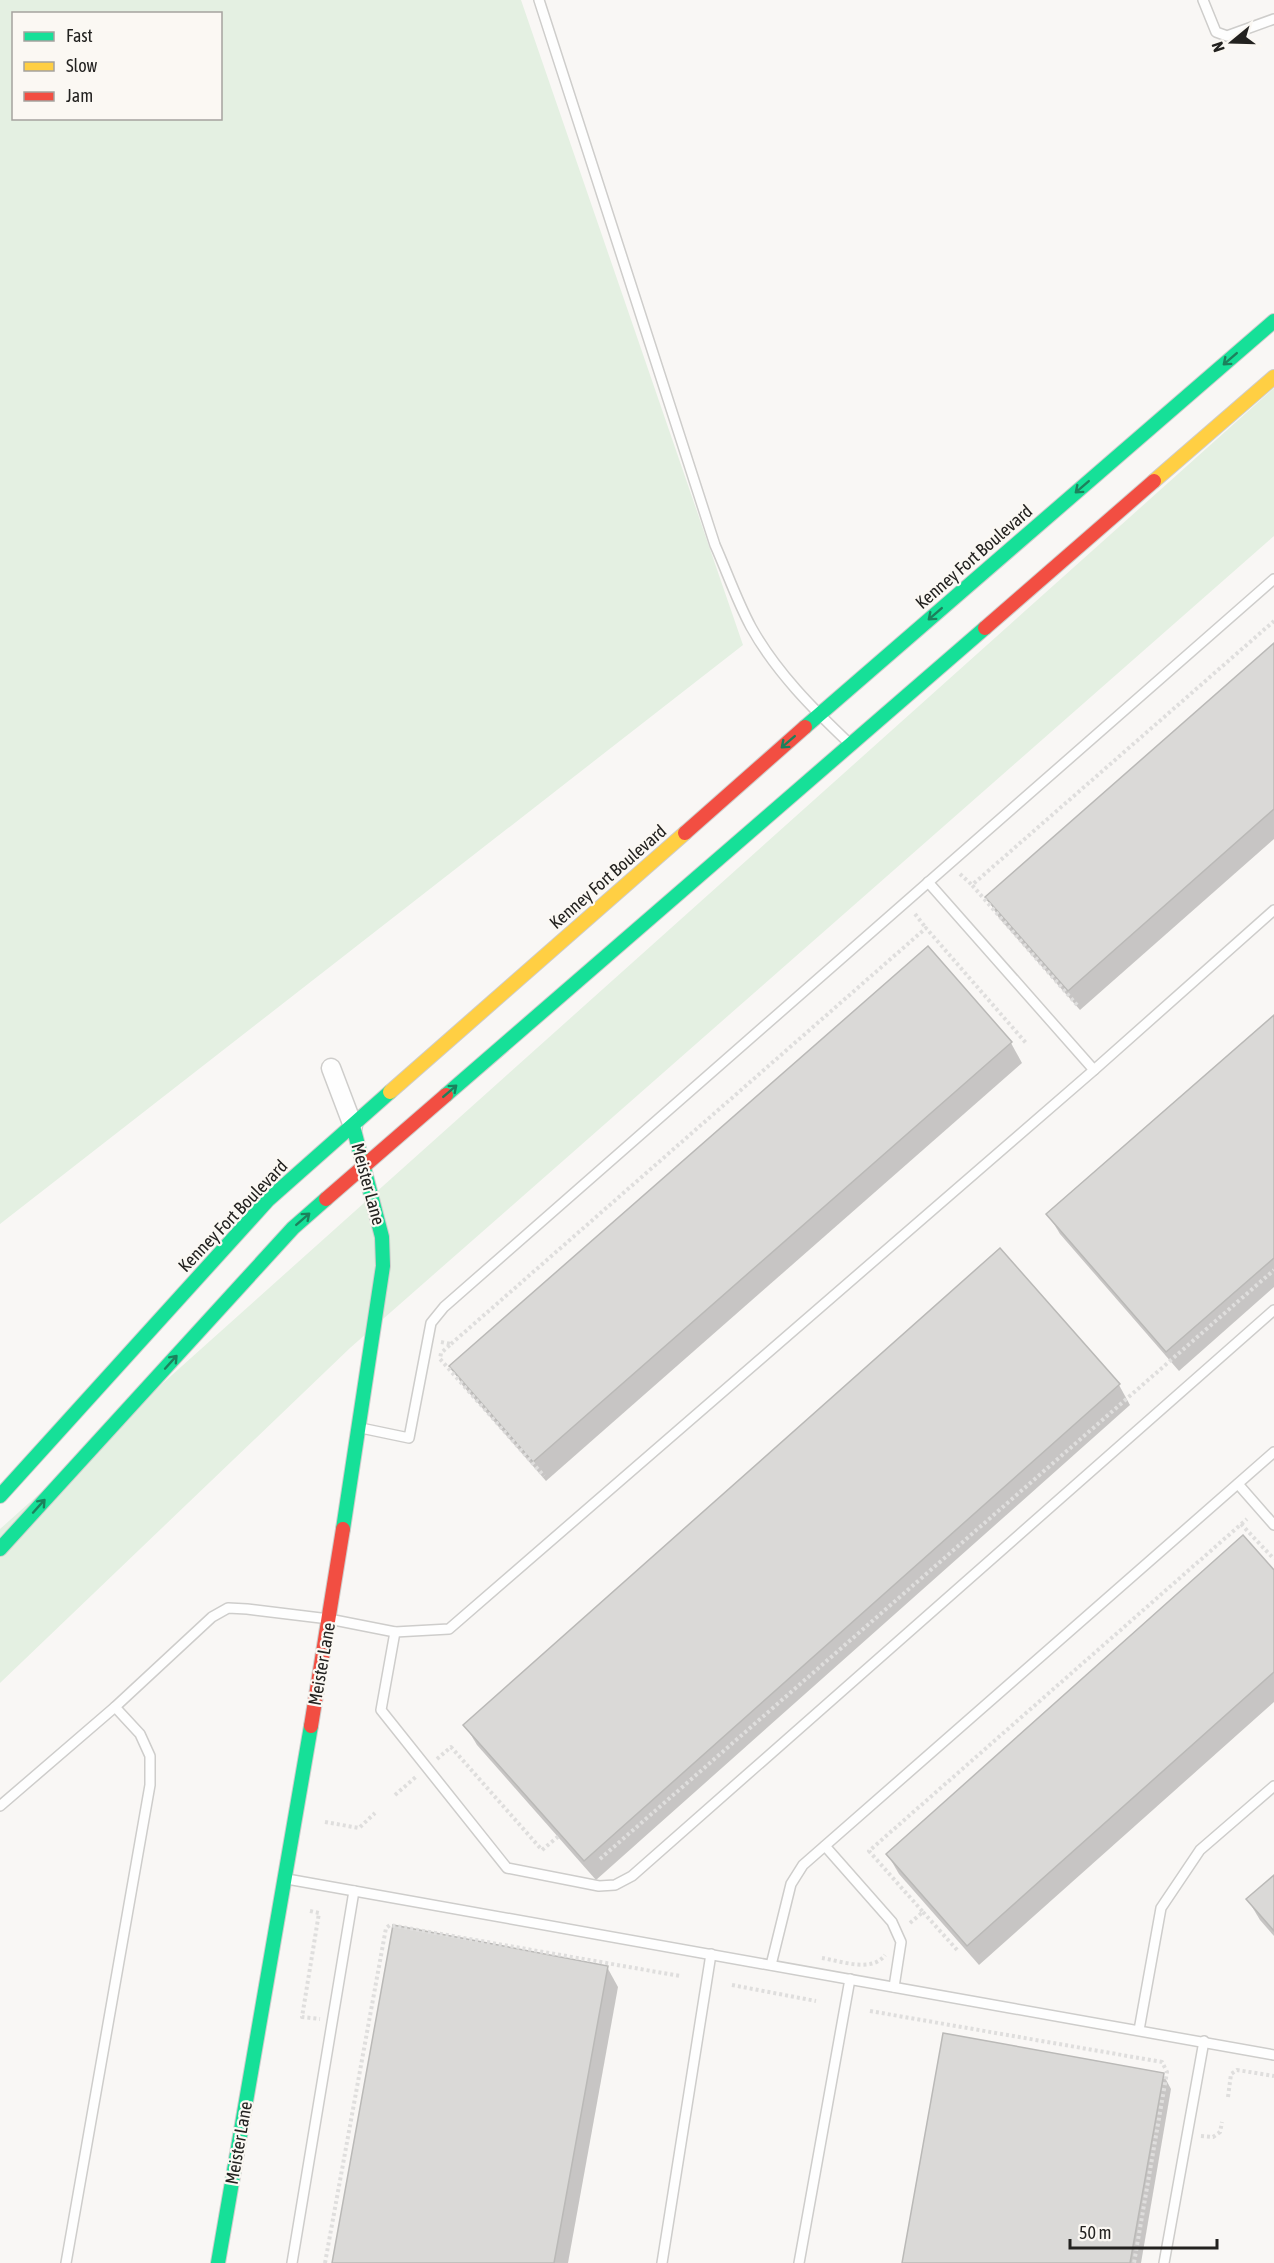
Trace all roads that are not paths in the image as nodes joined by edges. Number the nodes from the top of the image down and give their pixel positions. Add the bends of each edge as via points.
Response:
1 (539, 0) edge
2 (1203, 0) edge
3 (1274, 19) edge
4 (1274, 321) edge
5 (1274, 377) edge
6 (1274, 579) edge
7 (819, 715) junction
8 (850, 744) junction
9 (928, 882) junction
10 (1274, 910) edge
11 (332, 1068) dead end
12 (1094, 1070) junction
13 (353, 1126) junction
14 (364, 1166) junction
15 (1274, 1310) edge
16 (359, 1427) junction
17 (1274, 1452) edge
18 (1238, 1484) junction
19 (0, 1496) edge
20 (1274, 1526) edge
21 (0, 1549) edge
22 (329, 1619) junction
23 (395, 1632) junction
24 (115, 1707) junction
25 (1274, 1786) edge
26 (0, 1806) edge
27 (825, 1846) junction
28 (284, 1879) junction
29 (354, 1891) junction
30 (711, 1954) junction
31 (771, 1965) junction
32 (850, 1979) junction
33 (894, 1987) junction
34 (1139, 2030) junction
35 (1204, 2041) junction
36 (1274, 2055) edge
37 (66, 2263) edge
38 (218, 2263) edge
39 (292, 2263) edge
40 (662, 2263) edge
41 (799, 2263) edge
42 (1164, 2263) edge

1 - 7 lane via 715,545 751,627 776,666
2 - 3 lane via 1216,32 1227,36
4 -> 7 street, Kenney Fort Boulevard
5 - 8 street
6 - 9 lane
7 - 8 lane
7 -> 13 street, Kenney Fort Boulevard
14 -> 8 street
9 - 12 lane
9 - 16 lane via 444,1307 431,1323 409,1438
10 - 12 lane
11 - 13 street, Meister Lane
12 - 23 lane via 449,1629
13 - 14 street, Meister Lane
13 - 19 street, Kenney Fort Boulevard via 268,1200
14 - 16 street, Meister Lane via 382,1237 383,1266
21 -> 14 street via 293,1228
15 - 23 lane via 632,1876 615,1885 599,1886 507,1868 381,1710
16 - 22 street, Meister Lane
17 - 18 lane
18 - 20 lane
18 - 27 lane
22 - 23 lane
22 - 24 lane via 228,1608 212,1617
22 - 28 street, Meister Lane
24 - 26 lane
24 - 37 lane via 140,1734 147,1749 150,1785
25 - 34 lane via 1200,1850 1161,1908
27 - 31 lane via 803,1865 791,1884
27 - 33 lane via 892,1922 901,1942
28 - 29 lane
28 - 38 street, Meister Lane
29 - 30 lane
29 - 39 lane
30 - 31 lane
30 - 40 lane
31 - 32 lane
32 - 33 lane
32 - 41 lane
33 - 34 lane
34 - 35 lane
35 - 36 lane
35 - 42 lane

